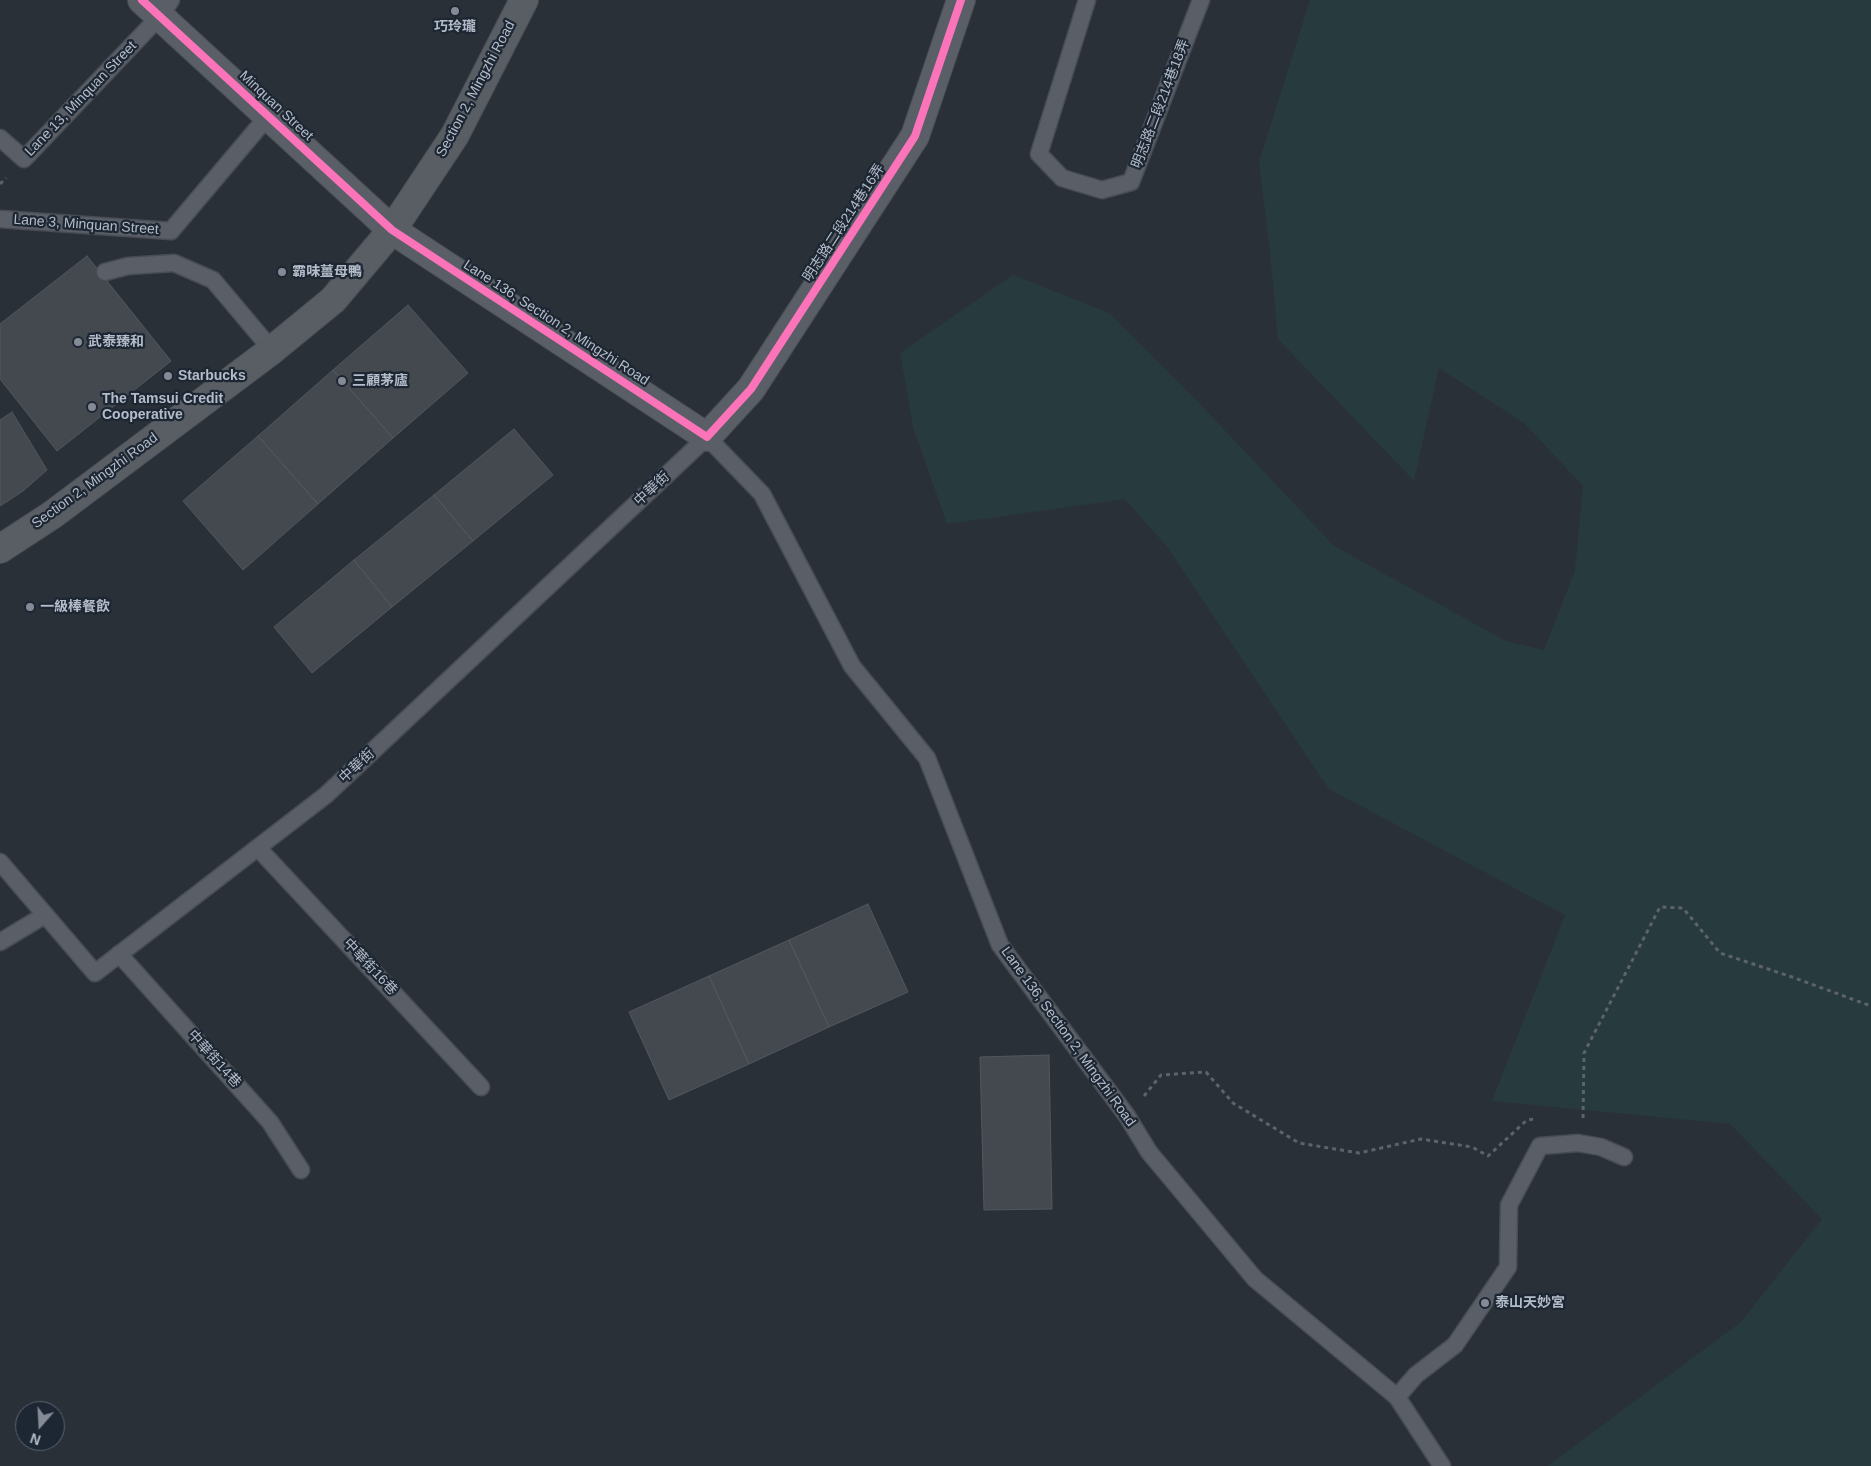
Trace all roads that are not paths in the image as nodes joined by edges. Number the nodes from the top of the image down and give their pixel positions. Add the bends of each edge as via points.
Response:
1 (524, 0) edge
2 (961, 0) edge
3 (1087, 0) edge
4 (1201, 0) edge
5 (158, 5) edge
6 (268, 116) junction
7 (0, 138) edge
8 (0, 219) edge
9 (392, 230) junction
10 (105, 272) dead end
11 (272, 350) junction
12 (707, 437) junction
13 (0, 548) edge
14 (258, 848) junction
15 (0, 862) edge
16 (45, 915) junction
17 (0, 942) edge
18 (119, 954) junction
19 (481, 1087) dead end
20 (1624, 1157) dead end
21 (301, 1170) dead end
22 (1397, 1397) junction
23 (1442, 1466) edge

1 - 9 main road, Section 2, Mingzhi Road via 455,135
2 - 12 street, 明志路二段214巷16弄 via 915,136 751,389
3 - 4 lane, 明志路二段214巷18弄 via 1038,154 1062,178 1102,190 1131,182
5 - 6 street, Minquan Street
5 - 7 lane, Lane 13, Minquan Street via 24,160
6 - 8 lane, Lane 3, Minquan Street via 171,231
6 - 9 street, Minquan Street
9 - 11 main road, Section 2, Mingzhi Road via 333,300
9 - 12 street, Lane 136, Section 2, Mingzhi Road
10 - 11 lane via 128,266 174,262 213,280
11 - 13 main road, Section 2, Mingzhi Road via 52,515
12 - 14 lane, 中華街 via 326,795
12 - 22 lane, Lane 136, Section 2, Mingzhi Road via 762,494 852,666 928,758 1000,945 1127,1116 1149,1152 1255,1279
14 - 18 lane, 中華街
14 - 19 lane, 中華街16巷
15 - 16 lane, 中華街
16 - 17 lane
16 - 18 lane, 中華街 via 95,973
18 - 21 lane, 中華街14巷 via 270,1122
20 - 22 lane via 1578,1143 1540,1146 1509,1205 1508,1267 1455,1345 1416,1375
22 - 23 lane, Lane 136, Section 2, Mingzhi Road

